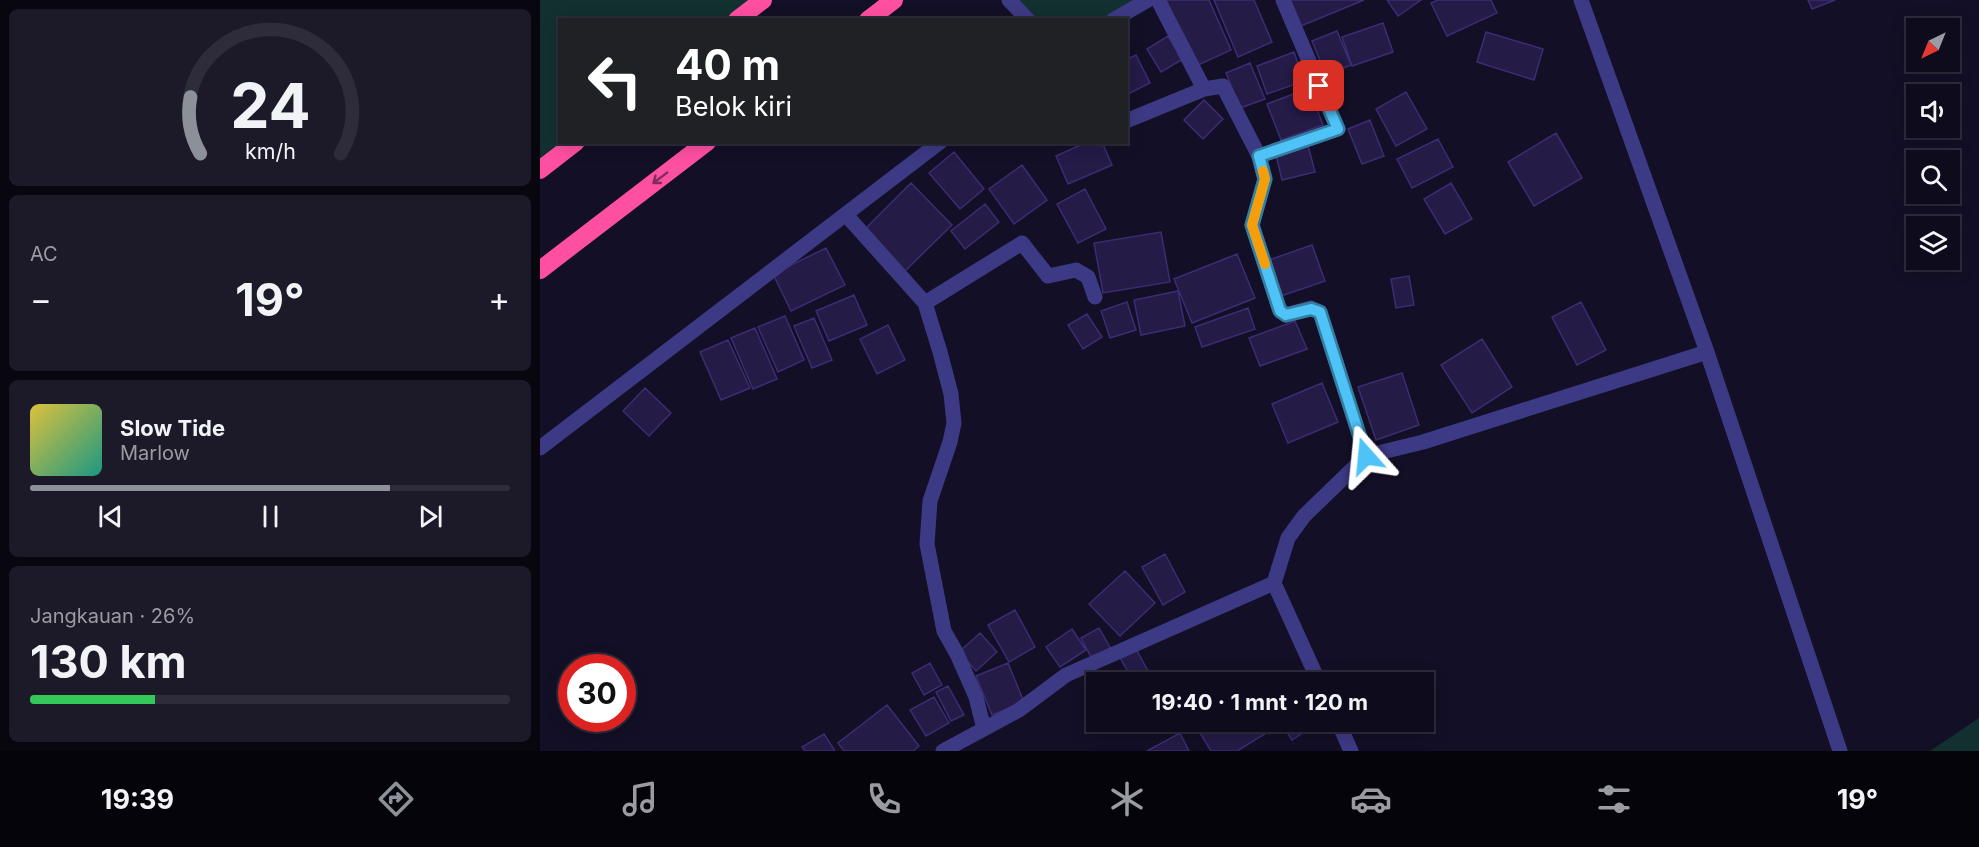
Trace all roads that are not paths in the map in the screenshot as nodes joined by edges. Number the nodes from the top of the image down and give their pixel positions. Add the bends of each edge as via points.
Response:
1 (763, 0) edge
2 (894, 0) edge
3 (1009, 0) edge
4 (1148, 0) edge
5 (1158, 0) edge
6 (1282, 0) edge
7 (1581, 0) edge
8 (740, 18) edge
9 (871, 18) edge
10 (1026, 18) edge
11 (1116, 18) edge
12 (1204, 89) junction
13 (1128, 120) edge
14 (573, 144) edge
15 (704, 144) edge
16 (937, 144) edge
17 (1259, 156) junction
18 (540, 170) edge
19 (847, 216) junction
20 (540, 270) edge
21 (1095, 297) dead end
22 (925, 303) junction
23 (1707, 352) junction
24 (540, 448) edge
25 (1366, 456) junction
26 (1274, 583) junction
27 (1314, 672) edge
28 (984, 729) junction
29 (1342, 732) edge
30 (944, 751) edge
31 (1351, 751) edge
32 (1840, 751) edge

1 - 8 highway
2 - 9 highway
3 - 10 street
4 - 11 street
5 - 12 street
6 - 17 street via 1338,129
7 - 23 street
12 - 13 street
12 - 17 street via 1224,86
14 - 18 highway
15 -> 20 highway
16 - 19 street
17 - 25 street via 1265,179 1252,225 1279,308 1286,315 1311,309 1320,312
19 - 22 street
19 - 24 street
21 - 22 street via 1088,277 1076,270 1048,276 1022,243
22 - 28 street via 951,394 954,423 930,501 927,544 944,631 976,697
23 - 25 street via 1423,442
23 - 32 street
25 - 26 street via 1304,516 1287,538
26 - 27 street
26 - 28 street via 1066,675 1019,710
28 - 30 street
29 - 31 street

